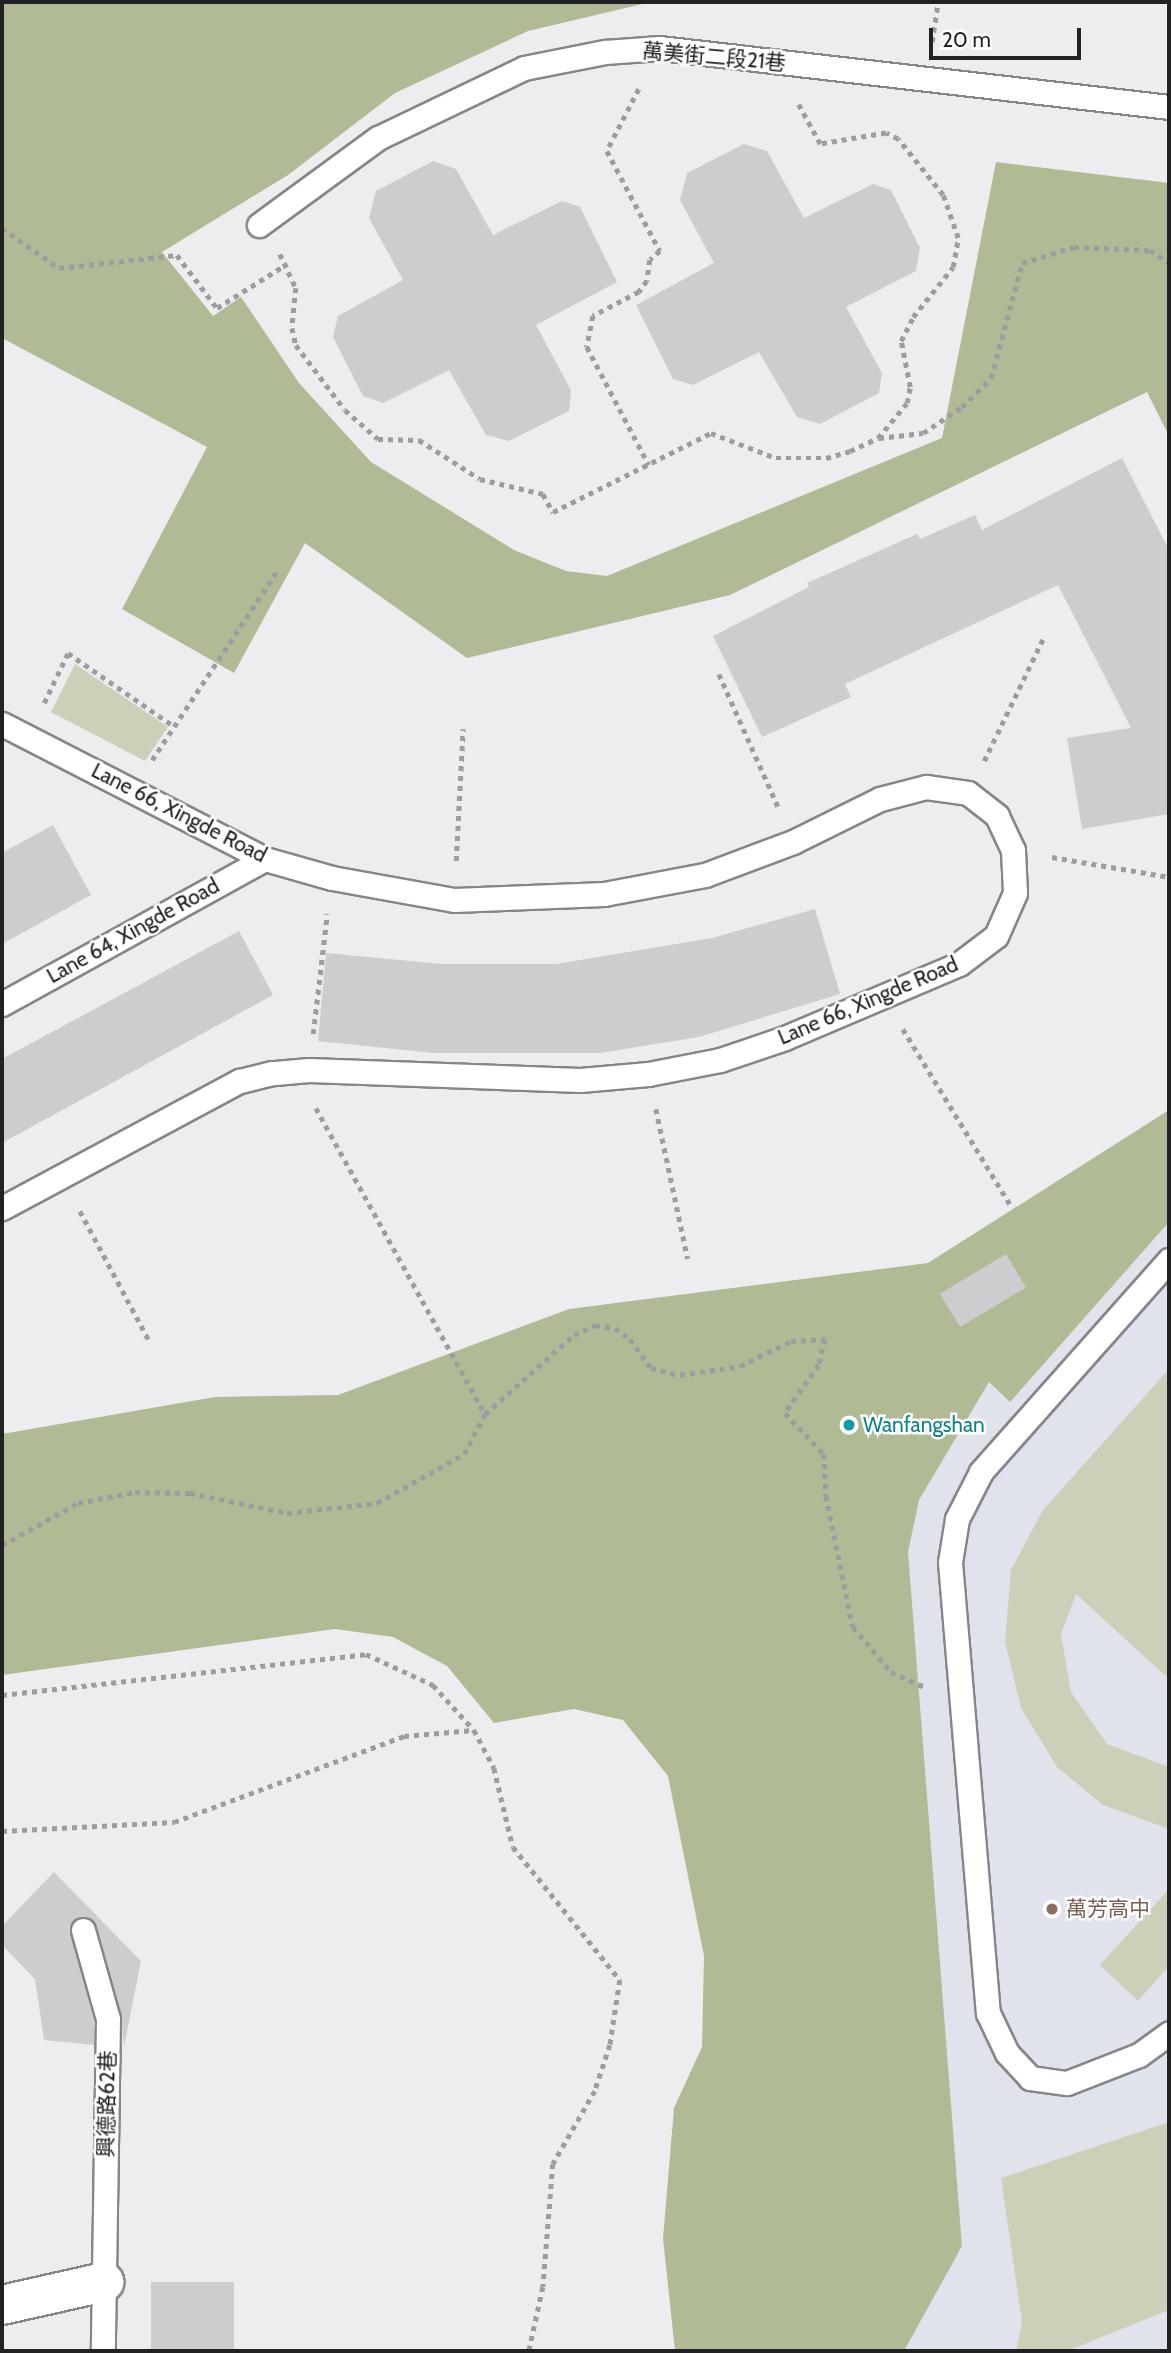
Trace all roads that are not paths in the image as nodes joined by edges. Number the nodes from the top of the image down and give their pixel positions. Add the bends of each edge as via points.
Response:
1 (1169, 107) edge
2 (259, 225) road end
3 (2, 724) edge
4 (265, 859) junction
5 (2, 1004) edge
6 (2, 1208) edge
7 (1169, 1260) edge
8 (83, 1930) dead end
9 (1169, 2033) edge
10 (104, 2282) junction
11 (2, 2305) edge
12 (103, 2351) edge

1 - 2 lane, 萬美街二段21巷 via 660,48 605,52 524,68 378,138
3 - 4 lane, Lane 66, Xingde Road
4 - 5 lane, Lane 64, Xingde Road
4 - 6 lane, Lane 66, Xingde Road via 332,878 454,900 604,894 705,875 793,842 880,799 926,787 968,793 997,816 1013,850 1015,893 996,936 959,964 884,998 733,1055 648,1074 580,1080 309,1070 239,1082
7 - 9 lane via 981,1472 957,1519 950,1562 988,2013 1007,2053 1030,2078 1067,2082 1139,2055
8 - 10 lane, 興德路62巷 via 108,2019
10 - 11 street
10 - 12 lane, 興德路62巷

